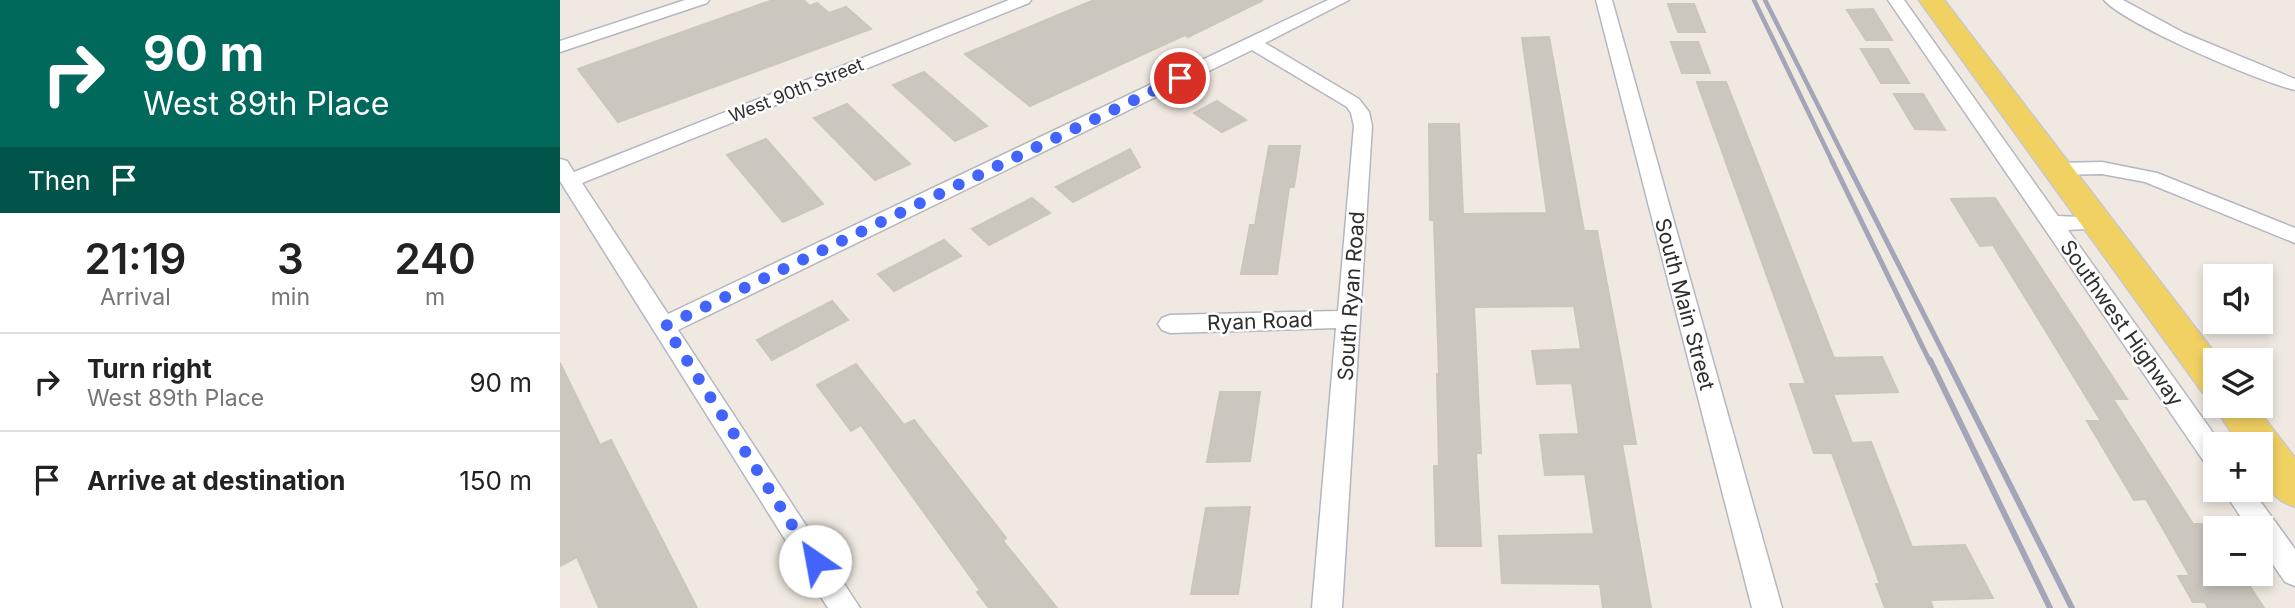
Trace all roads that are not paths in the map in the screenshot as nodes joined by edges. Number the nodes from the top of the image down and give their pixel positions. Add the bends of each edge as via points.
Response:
1 (701, 0) edge
2 (1023, 0) edge
3 (1341, 0) edge
4 (1604, 0) edge
5 (1896, 0) edge
6 (1931, 0) edge
7 (2112, 0) edge
8 (1253, 43) junction
9 (560, 47) edge
10 (2295, 85) edge
11 (2055, 169) junction
12 (565, 173) edge
13 (2052, 223) junction
14 (2095, 223) junction
15 (2295, 236) edge
16 (1350, 319) junction
17 (1170, 324) dead end
18 (665, 326) junction
19 (2203, 366) edge
20 (2242, 418) edge
21 (2203, 439) edge
22 (2295, 489) edge
23 (2246, 502) edge
24 (2295, 573) edge
25 (845, 608) edge
26 (1327, 608) edge
27 (1767, 608) edge

1 - 9 street
2 - 12 street, West 90th Street
3 - 8 street
4 - 27 street, South Main Street
5 - 13 street, Southwest Highway
6 - 11 main road, Southwest Highway
7 - 10 street via 2147,23
8 - 16 street, South Ryan Road via 1339,93 1360,112 1363,141
8 - 18 street
11 - 14 main road, Southwest Highway
11 - 15 street via 2102,168 2150,177
12 - 18 street
13 - 14 street, Southwest Highway
13 - 21 street, Southwest Highway
14 - 19 main road, Southwest Highway
16 - 17 street, Ryan Road
16 - 26 street, South Ryan Road
18 - 25 street
20 - 22 main road
23 - 24 street

